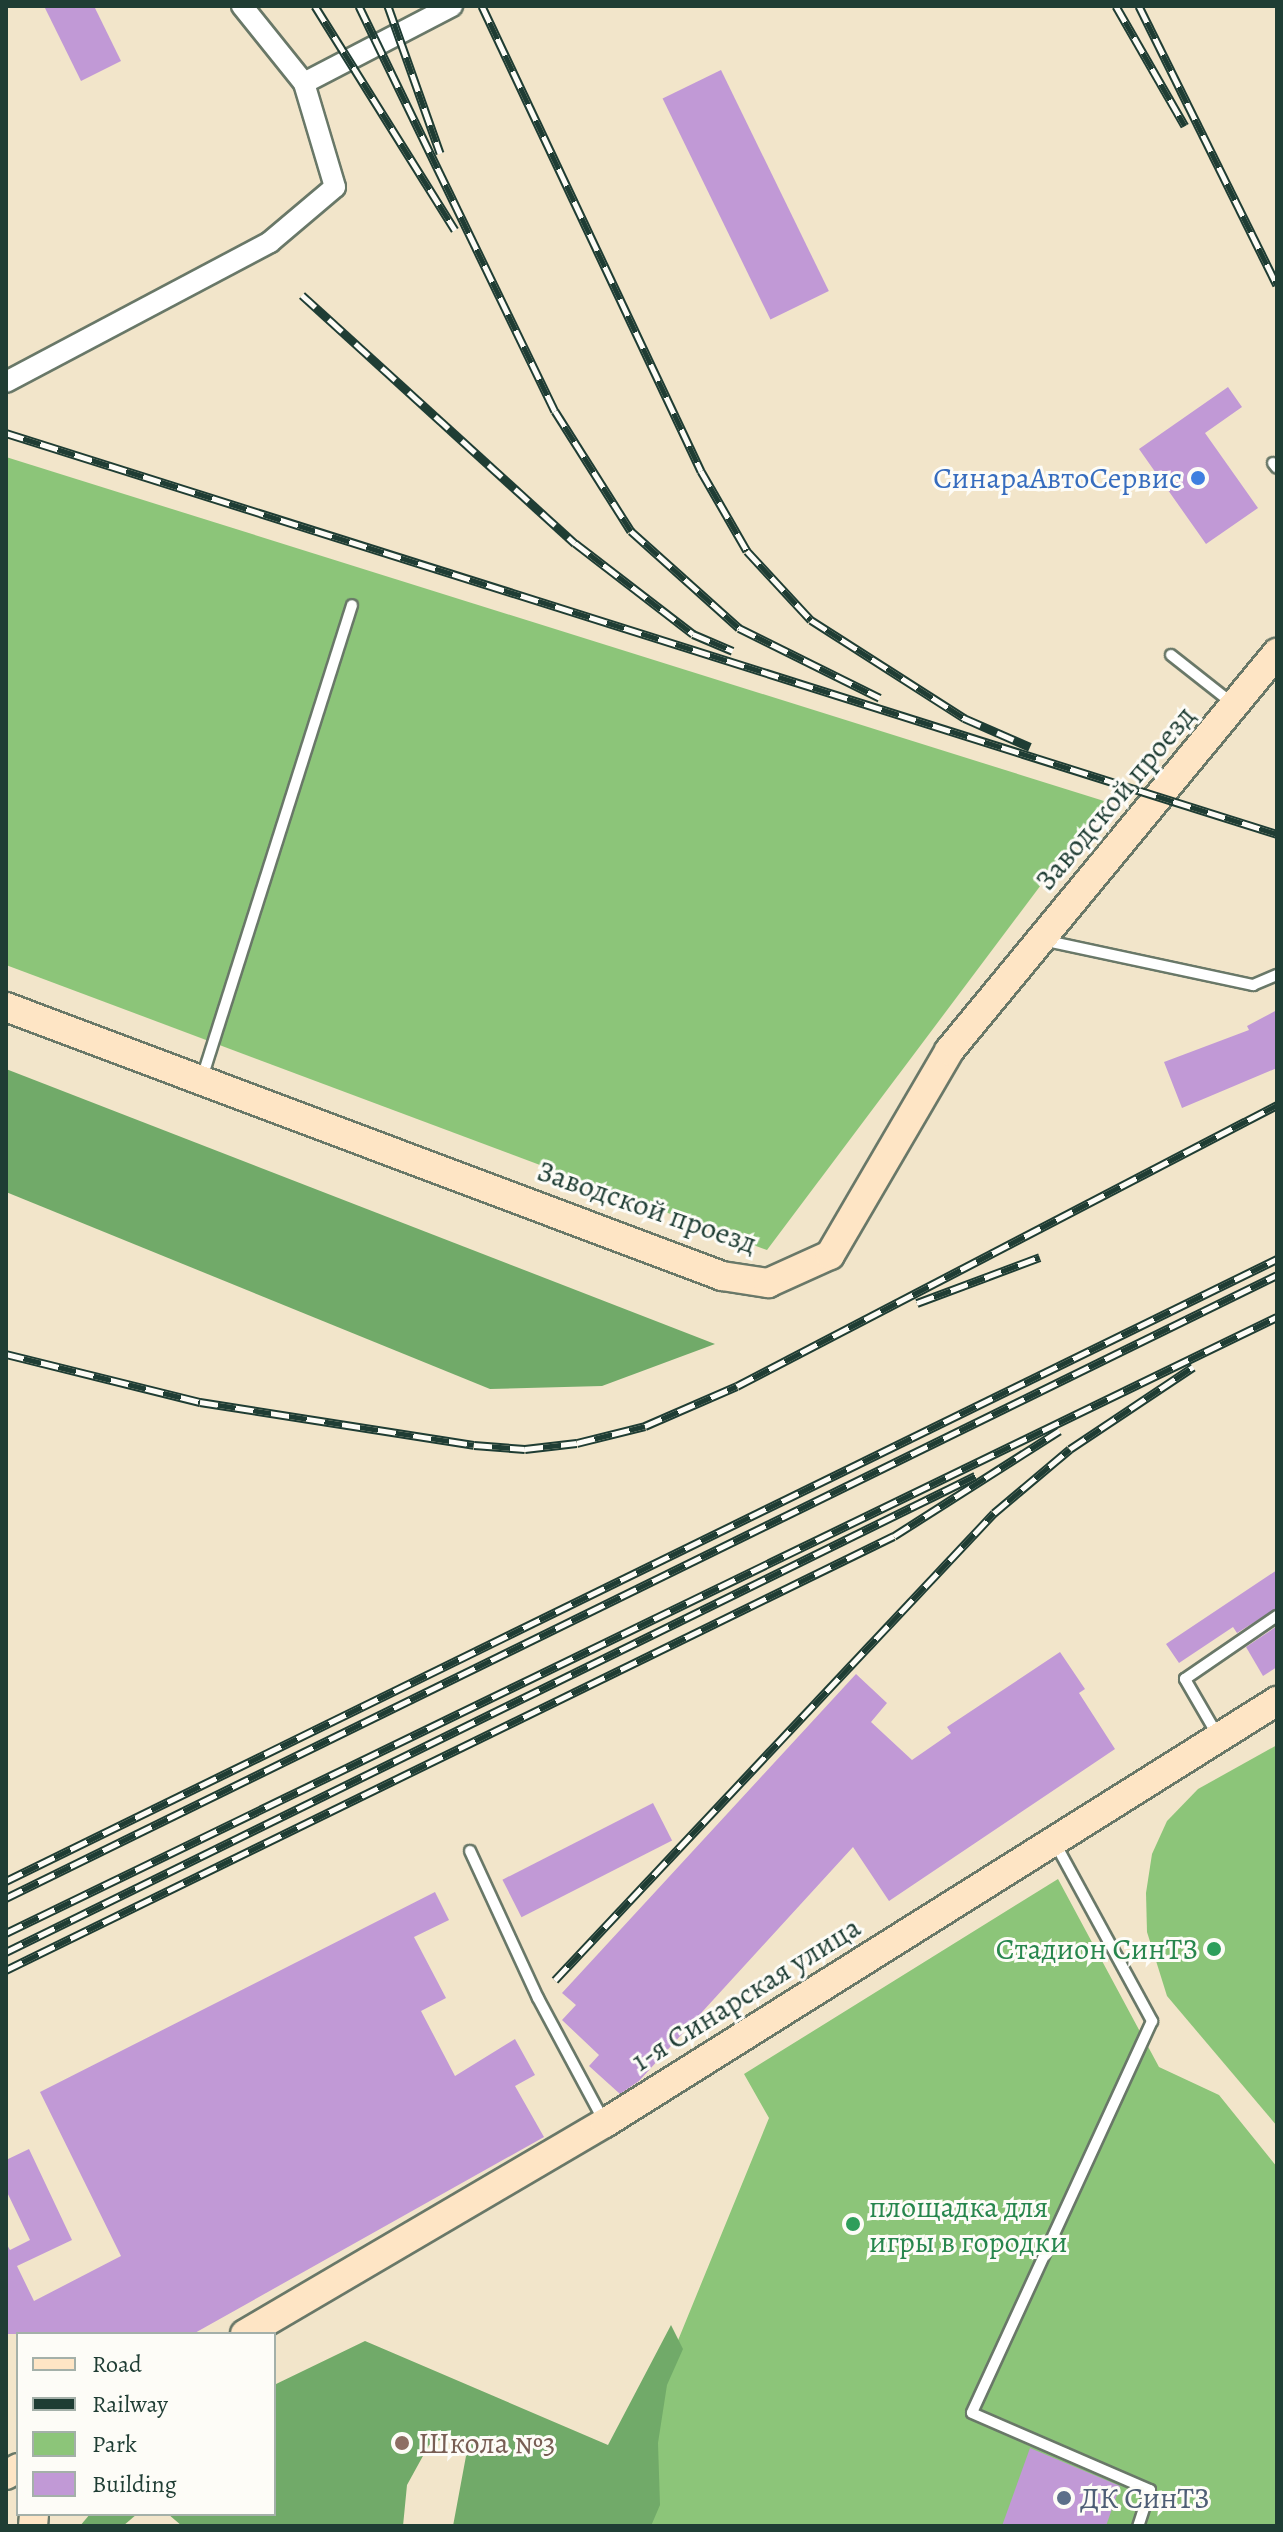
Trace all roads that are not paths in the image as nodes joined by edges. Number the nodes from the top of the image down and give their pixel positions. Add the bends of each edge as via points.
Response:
1 (242, 6) edge
2 (452, 6) edge
3 (304, 83) junction
4 (6, 382) edge
5 (352, 605) dead end
6 (1277, 653) edge
7 (1171, 655) dead end
8 (1236, 706) junction
9 (1041, 939) junction
10 (1277, 975) edge
11 (6, 1007) edge
12 (201, 1080) junction
13 (1277, 1616) edge
14 (1277, 1701) edge
15 (1219, 1737) junction
16 (1054, 1841) junction
17 (470, 1851) dead end
18 (605, 2123) junction
19 (248, 2332) edge
20 (1138, 2526) edge

1 - 3 street
2 - 3 street
3 - 4 street via 335,187 270,242
5 - 12 lane
6 - 8 street, Заводской проезд
7 - 8 lane
8 - 9 street, Заводской проезд
9 - 10 lane via 1253,985
9 - 12 street, Заводской проезд via 949,1051 830,1255 768,1283 722,1276
11 - 12 street, Заводской проезд
13 - 15 lane via 1185,1679
14 - 15 street, 1-я Синарская улица
15 - 16 street, 1-я Синарская улица
16 - 18 street, 1-я Синарская улица
16 - 20 lane via 1152,2021 972,2413 1150,2490
17 - 18 lane via 538,1998
18 - 19 street, 1-я Синарская улица

